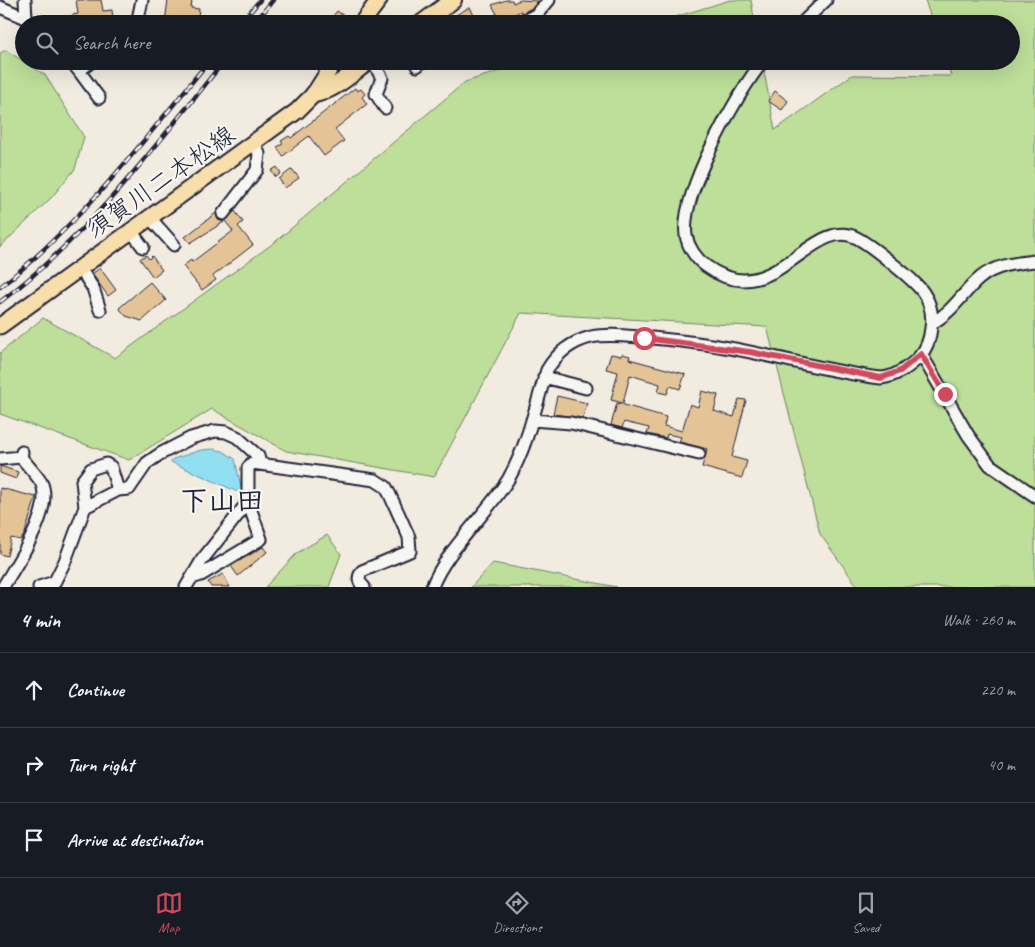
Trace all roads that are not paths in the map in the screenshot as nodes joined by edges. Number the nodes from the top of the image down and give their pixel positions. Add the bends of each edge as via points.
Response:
1 (25, 0) edge
2 (142, 0) edge
3 (379, 0) edge
4 (453, 0) edge
5 (550, 0) edge
6 (826, 0) edge
7 (0, 6) edge
8 (18, 15) edge
9 (29, 15) edge
10 (139, 15) edge
11 (368, 15) edge
12 (432, 15) edge
13 (535, 15) edge
14 (810, 15) edge
15 (329, 70) edge
16 (357, 70) edge
17 (376, 70) edge
18 (757, 70) edge
19 (79, 71) edge
20 (314, 94) junction
21 (99, 98) dead end
22 (385, 108) dead end
23 (255, 143) junction
24 (223, 214) dead end
25 (150, 218) junction
26 (131, 231) junction
27 (174, 245) dead end
28 (143, 247) dead end
29 (1035, 260) edge
30 (80, 267) junction
31 (100, 310) dead end
32 (932, 323) junction
33 (0, 326) edge
34 (921, 354) junction
35 (544, 377) junction
36 (586, 388) dead end
37 (532, 420) junction
38 (699, 454) dead end
39 (0, 459) edge
40 (260, 463) junction
41 (118, 490) junction
42 (1035, 496) edge
43 (248, 502) junction
44 (85, 506) junction
45 (189, 582) edge
46 (53, 585) edge
47 (431, 586) edge
48 (3, 587) edge
49 (38, 587) edge
50 (364, 587) edge

1 - 9 street
2 - 10 street
3 - 11 main road
4 - 12 highway
5 - 13 street
6 - 14 street
7 - 8 street
15 - 20 main road, 須賀川二本松線
16 - 20 highway via 323,93
17 - 22 street via 382,78 376,94
18 - 32 street via 737,98 692,194 686,235 693,252 717,273 754,279 780,269 822,240 851,236 880,254 921,288 932,308
19 - 21 street
20 - 23 main road, 須賀川二本松線
23 - 24 street via 259,154 257,170
23 - 25 main road, 須賀川二本松線
25 - 26 main road, 須賀川二本松線
25 - 27 street
26 - 28 street
26 - 30 main road, 須賀川二本松線
29 - 32 street via 1004,266 985,274
30 - 31 street via 93,288
30 - 33 main road, 須賀川二本松線
32 - 34 street
34 - 35 street via 900,371 881,378 721,347 608,336 592,337 564,348
34 - 42 street via 968,435 990,465
35 - 36 street
35 - 37 street
37 - 38 street via 572,423
37 - 47 street via 525,448 509,477
39 - 48 street via 22,455 41,483 42,503 33,535
40 - 41 street via 258,456 237,437 214,431 165,451 147,463 129,490
40 - 43 street via 249,465
40 - 50 street via 323,475 374,480 386,487 409,537 410,551 362,571 359,576
41 - 44 street
41 - 44 street via 111,467 106,464 91,469 82,481
43 - 45 street via 202,560
43 - 45 street via 261,539
44 - 46 street
46 - 49 street

